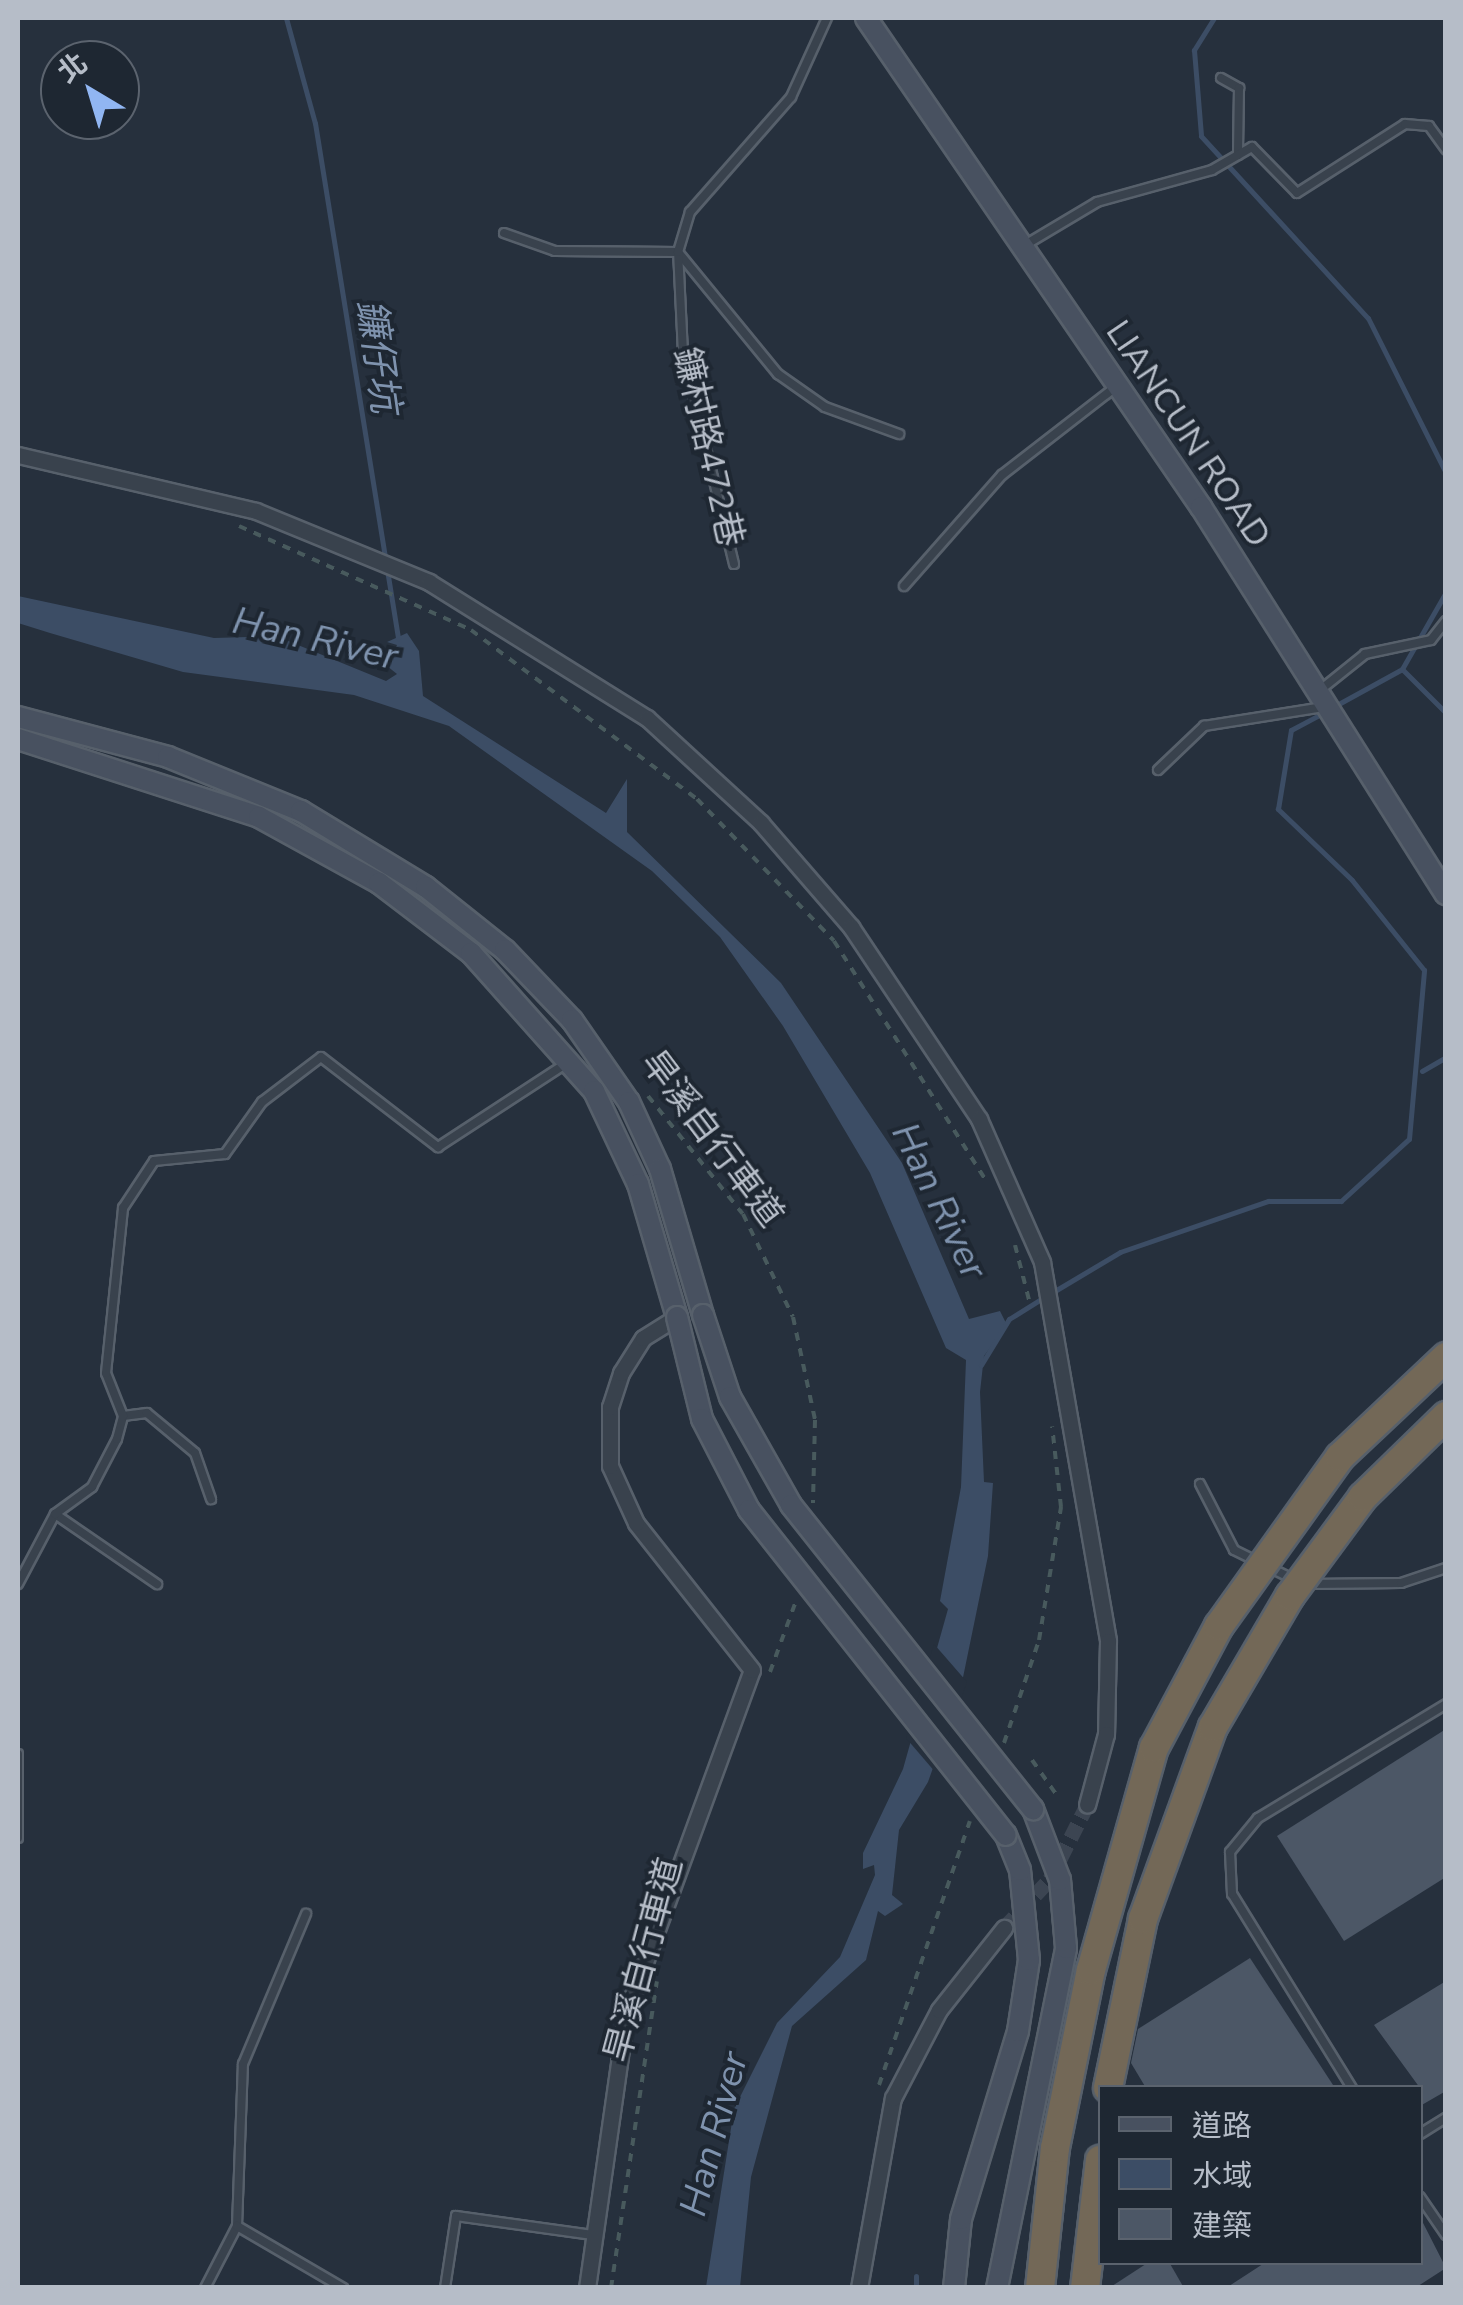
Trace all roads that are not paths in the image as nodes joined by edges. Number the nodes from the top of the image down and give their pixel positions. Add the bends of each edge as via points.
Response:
1 (828, 18) edge
2 (866, 18) edge
3 (1221, 78) dead end
4 (1446, 149) edge
5 (1238, 155) junction
6 (504, 233) dead end
7 (1024, 246) junction
8 (678, 252) junction
9 (1117, 386) junction
10 (898, 434) dead end
11 (18, 455) edge
12 (734, 564) dead end
13 (904, 586) dead end
14 (1446, 621) edge
15 (1324, 699) junction
16 (18, 717) edge
17 (18, 740) edge
18 (1158, 770) dead end
19 (1446, 894) edge
20 (572, 1060) junction
21 (677, 1317) junction
22 (1446, 1357) edge
23 (122, 1416) junction
24 (1446, 1416) edge
25 (1200, 1484) dead end
26 (212, 1499) dead end
27 (55, 1514) junction
28 (1446, 1568) edge
29 (18, 1584) edge
30 (156, 1584) dead end
31 (1446, 1704) edge
32 (18, 1754) edge
33 (1087, 1805) tunnel mouth
34 (18, 1838) edge
35 (306, 1914) dead end
36 (1004, 1928) tunnel mouth
37 (1109, 2085) edge
38 (1350, 2085) edge
39 (1446, 2118) edge
40 (1423, 2132) edge
41 (1098, 2176) edge
42 (1423, 2200) edge
43 (237, 2226) junction
44 (593, 2235) junction
45 (1446, 2235) edge
46 (206, 2288) edge
47 (343, 2288) edge
48 (445, 2288) edge
49 (586, 2288) edge
50 (859, 2288) edge
51 (954, 2288) edge
52 (997, 2288) edge
53 (1040, 2288) edge
54 (1084, 2288) edge

1 - 8 lane, 鐮村路472巷 via 791,97 690,212
2 - 7 street, LIANCUN ROAD
3 - 5 lane via 1239,88
4 - 5 lane via 1429,126 1405,124 1297,193 1252,147
5 - 7 lane via 1097,202
6 - 8 lane via 555,250
7 - 9 street, LIANCUN ROAD
8 - 10 lane via 778,374 824,408
8 - 12 lane, 鐮村路472巷 via 683,353
9 - 13 lane via 1002,475
9 - 15 street, LIANCUN ROAD
11 - 33 street via 256,511 429,582 647,718 761,822 851,927 979,1120 1026,1218 1053,1302 1108,1641 1106,1734
14 - 15 lane via 1431,640 1365,654
15 - 18 lane via 1204,726
15 - 19 street, LIANCUN ROAD
16 - 52 street, bridge via 168,757 301,811 412,878 506,950 572,1020 628,1102 660,1168 730,1398 791,1505 1033,1809 1060,1880 1066,1948
17 - 20 street via 210,795 318,847 471,953
20 - 21 street via 638,1184
20 - 23 lane via 438,1146 321,1057 262,1102 225,1154 154,1161 122,1208 106,1373
21 - 44 street via 644,1338 621,1373 610,1407 610,1466 636,1524 752,1670 626,2014
21 - 51 street, bridge via 702,1419 748,1510 1006,1835 1020,1870 1029,1960 1018,2031 961,2220
22 - 53 highway, bridge via 1340,1457 1219,1626 1154,1748 1091,1970 1055,2148
23 - 26 lane via 147,1414 195,1453
23 - 27 lane via 92,1486
24 - 37 highway, bridge via 1352,1511 1213,1727 1142,1920
25 - 28 lane via 1234,1550 1293,1580 1336,1589
27 - 29 lane
27 - 30 lane
31 - 38 lane via 1258,1818 1230,1852 1232,1894
32 - 34 lane via 24,1772
35 - 43 lane via 243,2064
36 - 50 street via 939,2010 893,2098
39 - 40 lane
41 - 54 highway
42 - 45 lane
43 - 46 lane
43 - 47 lane
44 - 48 lane via 456,2216
44 - 49 street

